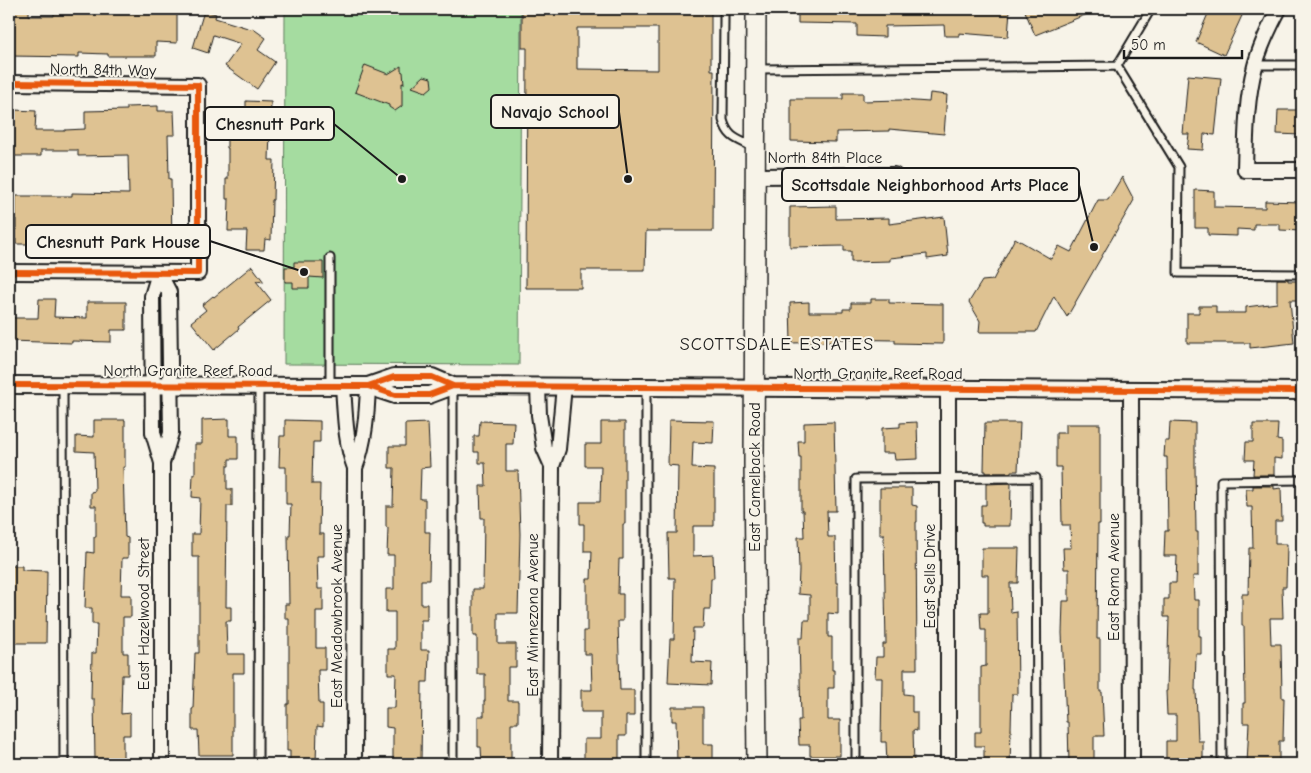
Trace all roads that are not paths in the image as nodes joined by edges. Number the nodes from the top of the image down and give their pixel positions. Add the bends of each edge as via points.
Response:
1 (727, 9) edge
2 (756, 9) edge
3 (1151, 9) edge
4 (1279, 9) edge
5 (1302, 64) edge
6 (1255, 65) junction
7 (1117, 66) junction
8 (756, 69) junction
9 (9, 83) edge
10 (756, 148) junction
11 (1302, 170) edge
12 (894, 175) dead end
13 (756, 176) junction
14 (330, 258) dead end
15 (9, 272) edge
16 (159, 272) junction
17 (1302, 274) edge
18 (153, 326) junction
19 (170, 326) junction
20 (9, 385) edge
21 (63, 385) junction
22 (153, 385) junction
23 (170, 385) junction
24 (259, 385) junction
25 (337, 386) junction
26 (368, 386) junction
27 (453, 386) junction
28 (538, 386) junction
29 (564, 386) junction
30 (646, 386) junction
31 (755, 387) junction
32 (948, 388) junction
33 (1131, 390) junction
34 (1302, 391) edge
35 (162, 463) junction
36 (552, 466) junction
37 (355, 468) junction
38 (948, 478) junction
39 (1302, 480) edge
40 (64, 764) edge
41 (162, 764) edge
42 (258, 764) edge
43 (354, 764) edge
44 (453, 764) edge
45 (550, 764) edge
46 (646, 764) edge
47 (757, 764) edge
48 (856, 764) edge
49 (948, 764) edge
50 (1037, 764) edge
51 (1132, 764) edge
52 (1222, 764) edge

1 - 10 lane via 724,12 723,120 729,135
2 - 8 main road, East Camelback Road
3 - 7 lane
4 - 6 street
5 - 6 lane
6 - 11 street via 1246,117 1245,170
7 - 8 lane
7 - 17 lane via 1179,168 1178,273
8 - 10 main road, East Camelback Road
9 - 16 street, North 84th Way via 198,85 198,272
10 - 13 main road, East Camelback Road
12 - 13 street, North 84th Place
13 - 31 main road, East Camelback Road
14 - 25 lane
15 - 16 street
16 - 18 street, East Hazelwood Street via 152,296
16 - 19 street, East Hazelwood Street via 169,292
18 - 19 street
18 - 22 street, East Hazelwood Street
19 - 23 street, East Hazelwood Street
20 - 21 street, North Granite Reef Road
21 - 22 street, North Granite Reef Road
21 - 40 lane
22 - 23 street, North Granite Reef Road
22 - 35 street, East Hazelwood Street via 153,433
23 - 24 street, North Granite Reef Road
23 - 35 street, East Hazelwood Street via 171,433
24 - 25 street, North Granite Reef Road
24 - 42 lane
25 - 26 street, North Granite Reef Road
25 - 37 street, East Meadowbrook Avenue
26 - 27 street, North Granite Reef Road via 395,394 429,394
26 - 37 street, East Meadowbrook Avenue via 361,454
27 - 28 street, North Granite Reef Road
27 - 44 lane
28 - 29 street, North Granite Reef Road
28 - 36 street, East Minnezona Avenue via 544,448
29 - 30 street, North Granite Reef Road
29 - 36 street, East Minnezona Avenue via 558,449
30 - 31 street, North Granite Reef Road
30 - 46 lane
31 - 32 street, North Granite Reef Road
31 - 47 main road, East Camelback Road
32 - 33 street, North Granite Reef Road
32 - 38 street, East Sells Drive
33 - 34 street, North Granite Reef Road
33 - 51 street, East Roma Avenue
35 - 41 street, East Hazelwood Street
36 - 45 street, East Minnezona Avenue
37 - 43 street, East Meadowbrook Avenue
38 - 48 lane via 856,479
38 - 49 street, East Sells Drive
38 - 50 lane via 1036,478
39 - 52 lane via 1221,481

